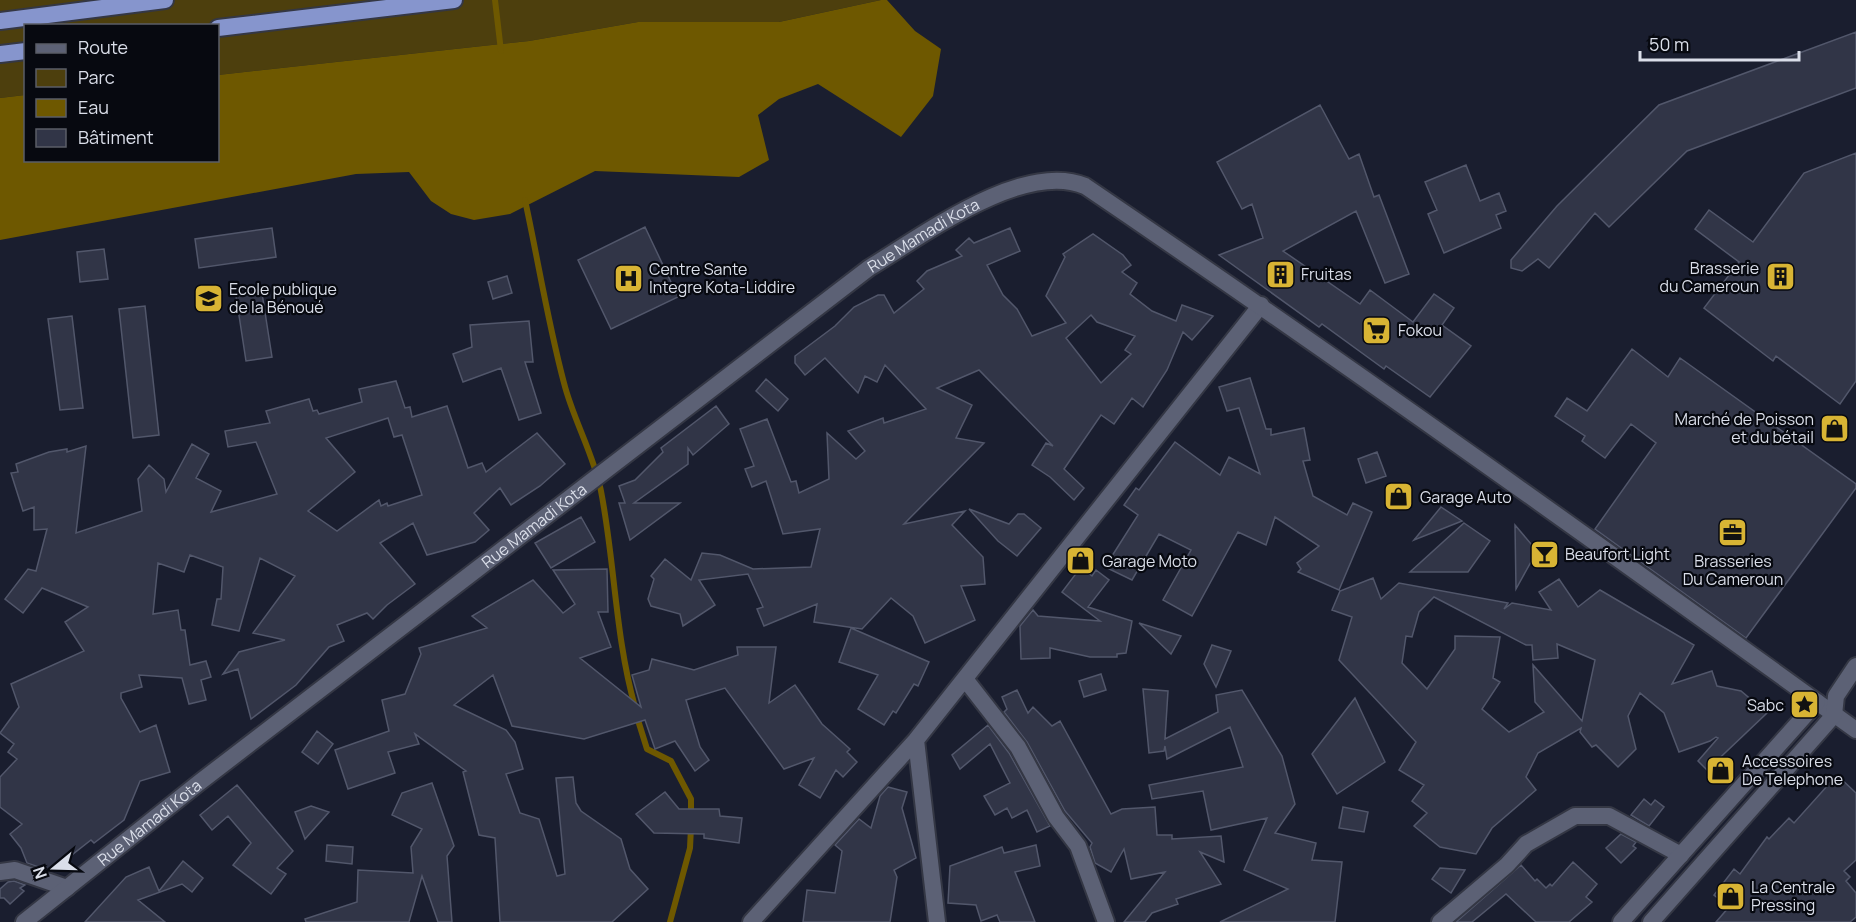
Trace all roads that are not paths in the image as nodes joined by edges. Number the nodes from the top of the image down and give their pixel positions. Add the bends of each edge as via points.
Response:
1 (165, 0) edge
2 (453, 0) edge
3 (0, 21) edge
4 (219, 28) edge
5 (24, 51) edge
6 (0, 54) edge
7 (1261, 305) junction
8 (1856, 666) edge
9 (965, 679) junction
10 (1836, 696) junction
11 (1817, 702) junction
12 (1834, 715) junction
13 (1856, 730) edge
14 (916, 740) junction
15 (1681, 855) junction
16 (0, 872) edge
17 (67, 888) junction
18 (24, 922) edge
19 (752, 922) edge
20 (937, 922) edge
21 (1106, 922) edge
22 (1440, 922) edge
23 (1621, 922) edge
24 (1651, 922) edge

1 - 3 highway
2 - 4 highway
5 - 6 highway
7 - 9 main road
7 - 11 main road
7 - 17 main road, Rue Mamadi Kota via 1072,180 1028,183 983,201 869,268
8 - 10 main road
9 - 14 main road
9 - 21 main road via 1017,747 1056,818 1078,846
10 - 11 main road
10 - 12 main road
11 - 12 main road
11 - 15 main road
12 - 13 main road
12 - 24 main road
14 - 19 main road
14 - 20 main road
15 - 22 main road via 1609,816 1575,816 1527,844
15 - 23 main road
16 - 17 main road via 15,870
17 - 18 main road, Rue Mamadi Kota

